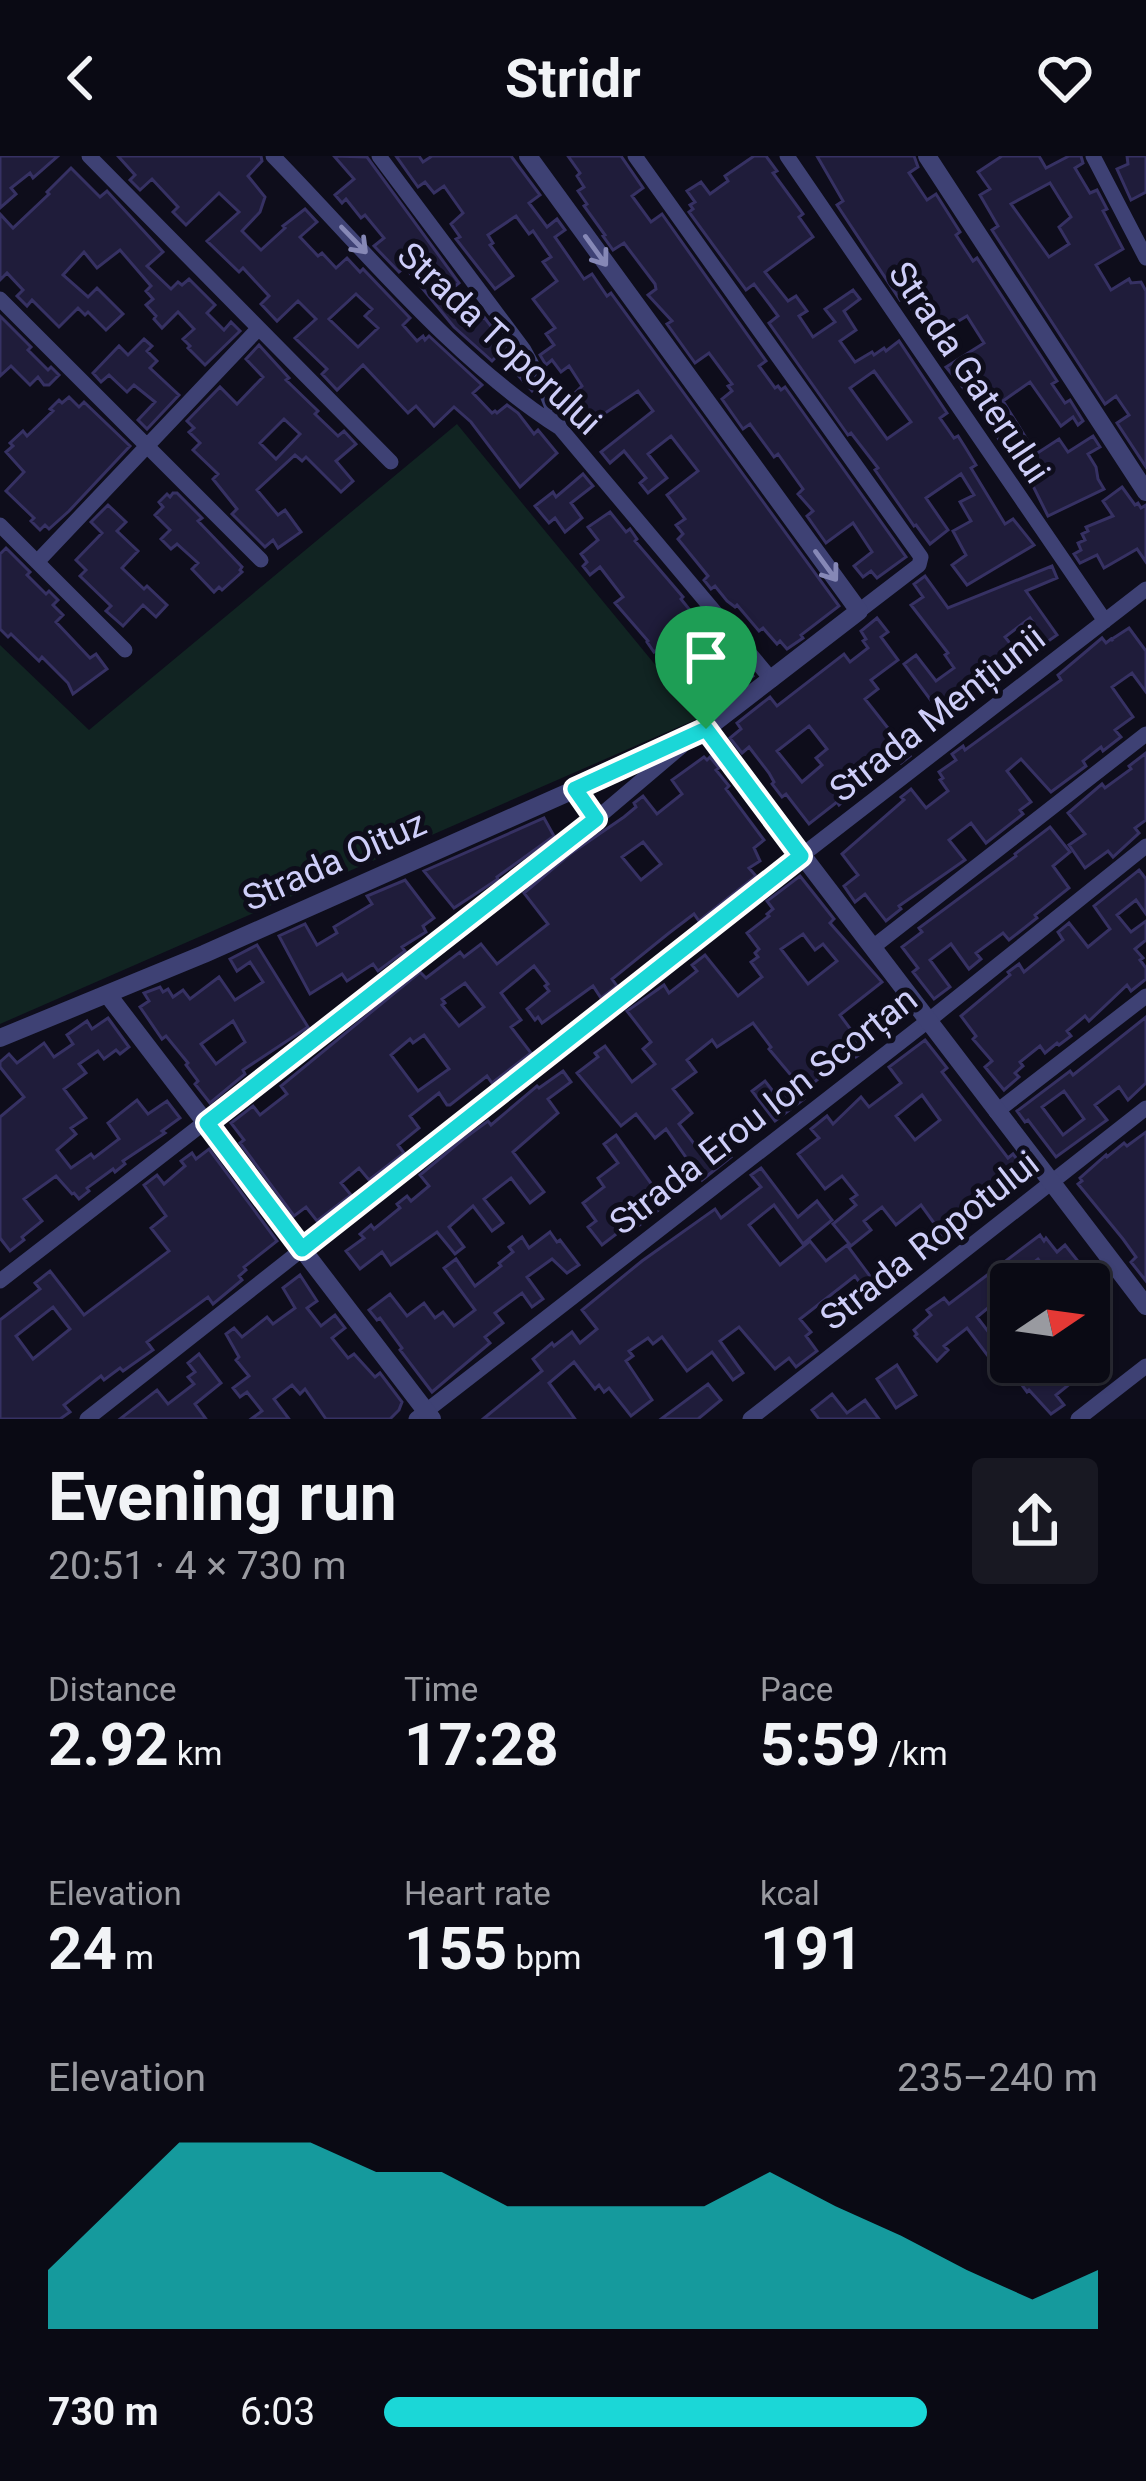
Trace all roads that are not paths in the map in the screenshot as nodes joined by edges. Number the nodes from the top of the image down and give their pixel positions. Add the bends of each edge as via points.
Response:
1 (89, 156) edge
2 (273, 156) edge
3 (379, 156) edge
4 (528, 156) edge
5 (635, 156) edge
6 (787, 156) edge
7 (927, 156) edge
8 (1093, 156) edge
9 (1146, 258) edge
10 (0, 299) edge
11 (258, 329) junction
12 (560, 428) junction
13 (148, 446) junction
14 (391, 461) dead end
15 (1146, 492) edge
16 (0, 525) edge
17 (261, 560) dead end
18 (37, 562) junction
19 (1146, 589) edge
20 (859, 611) junction
21 (1106, 621) junction
22 (125, 650) dead end
23 (772, 680) junction
24 (700, 733) junction
25 (1146, 734) edge
26 (575, 789) junction
27 (596, 819) junction
28 (1146, 846) edge
29 (801, 856) junction
30 (872, 947) junction
31 (109, 995) junction
32 (1146, 996) edge
33 (927, 1022) junction
34 (0, 1037) edge
35 (1146, 1108) edge
36 (996, 1112) junction
37 (207, 1123) junction
38 (1052, 1182) junction
39 (302, 1249) junction
40 (0, 1281) edge
41 (1146, 1306) edge
42 (1146, 1366) edge
43 (424, 1416) edge
44 (87, 1419) edge
45 (750, 1419) edge
46 (1078, 1419) edge

1 - 11 street
2 -> 12 street, Strada Toporului via 425,315
3 - 12 street via 524,350
4 -> 20 street
5 - 20 street via 922,560
6 - 21 street, Strada Gaterului
7 - 15 street
8 - 9 street
10 - 13 street
11 - 13 street
11 - 14 street
12 - 23 street, Strada Toporului
13 - 17 street
13 - 18 street
16 - 18 street
18 - 22 street
19 - 21 street, Strada Mențiunii
20 - 23 street, Strada Oituz
21 - 29 street, Strada Mențiunii
23 - 24 street, Strada Oituz
24 - 26 street, Strada Oituz
24 - 27 street
24 - 29 street
25 - 30 street
26 - 27 lane
26 - 31 street, Strada Oituz
27 - 37 street
28 - 33 street, Strada Erou Ion Scorțan
29 - 30 street
29 - 39 street, Strada Mențiunii
30 - 33 street
31 - 34 street, Strada Oituz
31 - 37 street
32 - 36 street
33 - 36 street
33 - 43 street, Strada Erou Ion Scorțan
35 - 38 street, Strada Ropotului
36 - 38 street
37 - 39 street
37 - 40 street
38 - 41 street
38 - 45 street, Strada Ropotului
39 - 43 street
39 - 44 street, Strada Mențiunii
42 - 46 street

